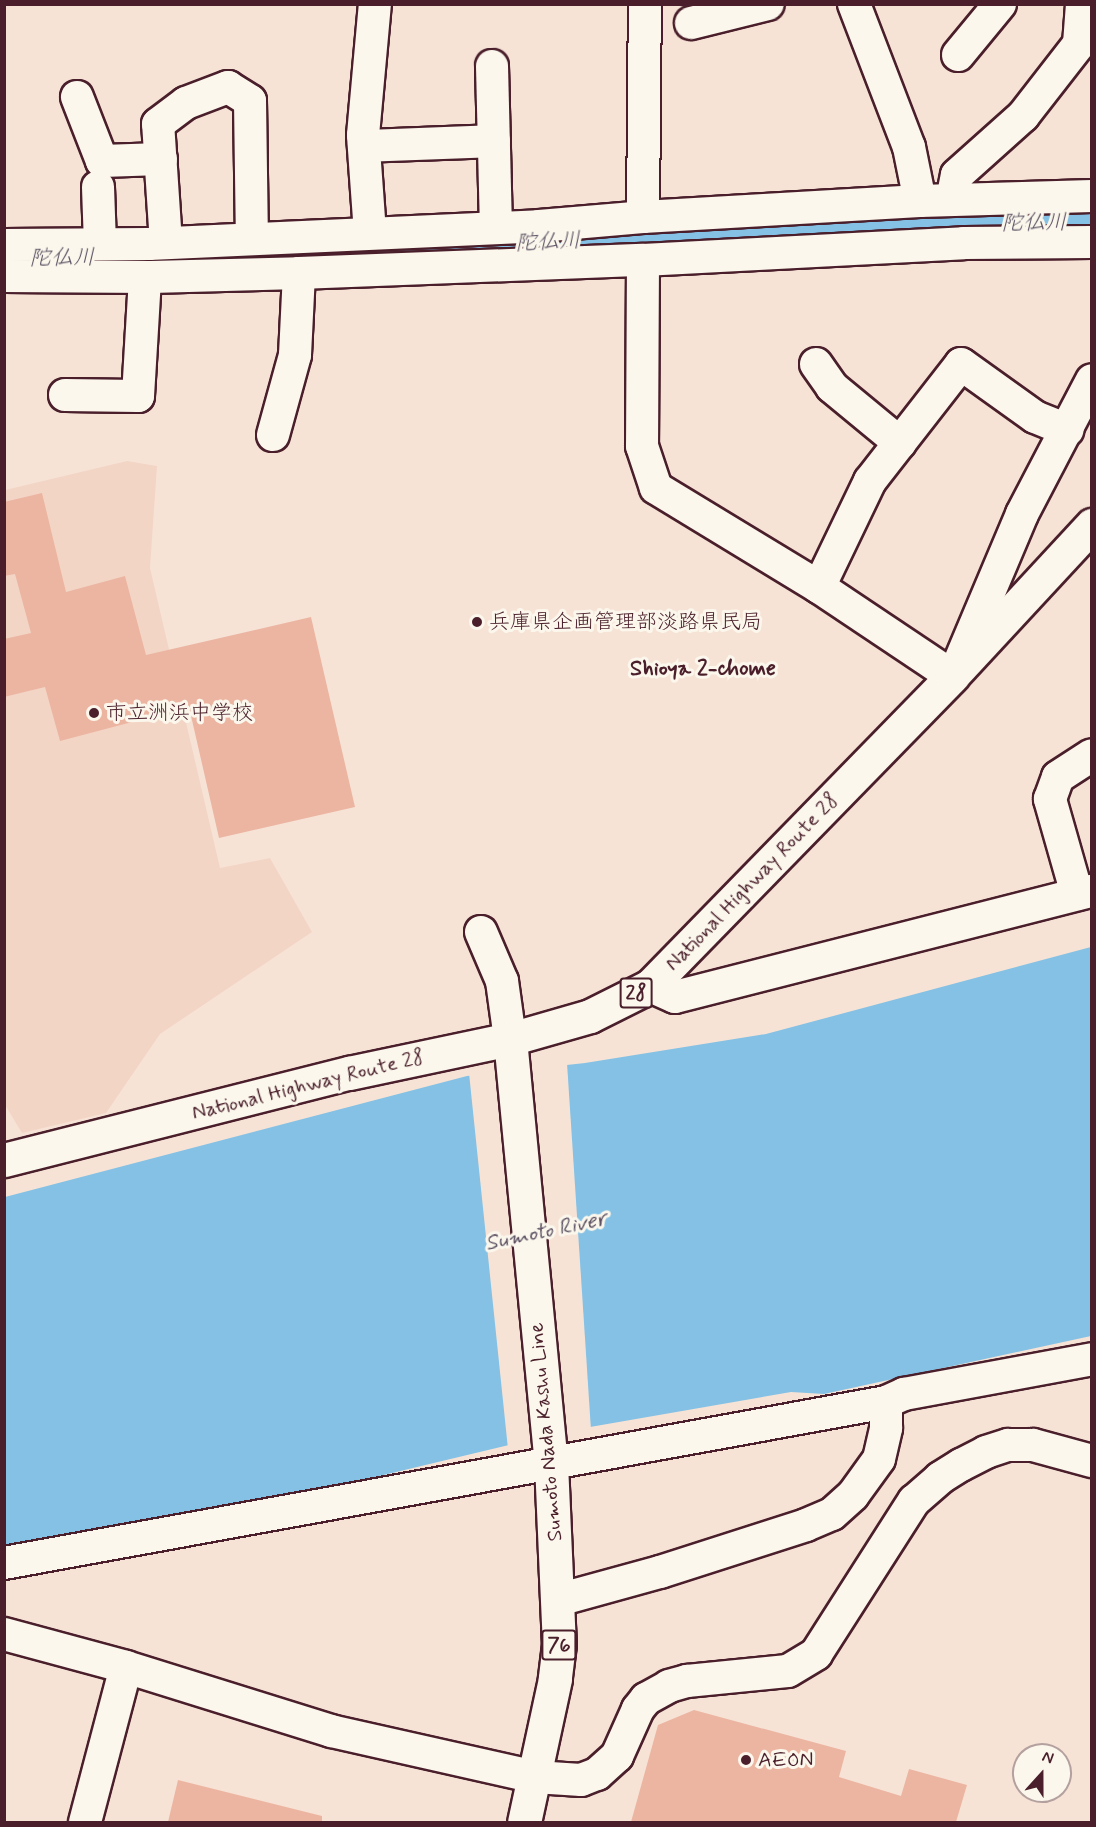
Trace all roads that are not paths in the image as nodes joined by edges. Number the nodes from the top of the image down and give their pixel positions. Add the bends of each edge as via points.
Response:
1 (375, 4) edge
2 (768, 4) edge
3 (854, 4) edge
4 (1000, 4) edge
5 (1077, 5) edge
6 (650, 6) edge
7 (691, 23) dead end
8 (958, 55) dead end
9 (492, 66) dead end
10 (77, 97) dead end
11 (494, 141) junction
12 (364, 146) junction
13 (161, 159) junction
14 (98, 187) dead end
15 (1092, 196) edge
16 (952, 200) junction
17 (920, 201) junction
18 (643, 217) junction
19 (539, 226) junction
20 (496, 228) junction
21 (370, 233) junction
22 (252, 238) junction
23 (1092, 242) edge
24 (166, 243) junction
25 (4, 244) edge
26 (100, 244) junction
27 (643, 260) junction
28 (540, 262) junction
29 (299, 273) junction
30 (4, 276) edge
31 (145, 277) junction
32 (816, 364) dead end
33 (1092, 380) edge
34 (64, 395) dead end
35 (1067, 430) junction
36 (273, 435) dead end
37 (900, 443) junction
38 (1092, 525) edge
39 (819, 587) junction
40 (954, 674) junction
41 (1092, 755) edge
42 (1084, 893) edge
43 (481, 932) dead end
44 (650, 986) junction
45 (511, 1050) junction
46 (4, 1160) edge
47 (1092, 1359) edge
48 (886, 1402) junction
49 (1092, 1461) edge
50 (551, 1463) junction
51 (4, 1563) edge
52 (558, 1600) junction
53 (4, 1634) edge
54 (126, 1667) junction
55 (535, 1777) junction
56 (85, 1822) edge
57 (524, 1822) edge

1 - 12 street
2 - 7 street
3 - 17 street via 909,147
4 - 8 street
5 - 16 street via 1079,44 1023,116 957,175
6 - 18 street
9 - 11 street
10 - 13 street via 102,161
11 - 12 street
11 - 20 street
12 - 21 street
13 - 22 street via 158,124 186,103 228,87 250,101
13 - 24 street
14 - 26 street
15 - 16 street
16 - 17 street
17 - 18 street
18 - 19 street
19 - 20 street
19 - 28 street
20 - 21 street
21 - 22 street
22 - 24 street
23 - 27 street via 964,243
24 - 26 street
25 - 26 street
27 - 28 street
27 - 39 street via 642,446 656,488
28 - 29 street
29 - 31 street
29 - 36 street via 295,355
30 - 31 street
31 - 34 street via 138,396
32 - 37 street via 832,387
33 - 35 street
35 - 37 street via 1035,417 961,364
35 - 40 street via 1022,514
37 - 39 street via 870,481
38 - 40 main road, National Highway Route 28 / 28
39 - 40 street
40 - 44 main road, National Highway Route 28 / 28
41 - 42 street via 1058,777 1050,799
42 - 44 street via 675,997
43 - 45 street via 502,981
44 - 45 main road, National Highway Route 28 / 28
45 - 46 main road, National Highway Route 28 / 28 via 350,1073
45 - 50 main road, Sumoto Nada Kashu Line / 76
47 - 48 street via 904,1394
48 - 50 street
48 - 52 street via 886,1428 879,1459 853,1495 832,1514 660,1572
49 - 55 street via 1033,1445 1008,1445 961,1465 914,1501 825,1641 803,1664 788,1671 669,1686 638,1709 617,1756 597,1774 581,1780
50 - 51 street
50 - 52 main road, Sumoto Nada Kashu Line / 76
52 - 55 main road, Sumoto Nada Kashu Line / 76 via 555,1679
53 - 54 street
54 - 55 street via 331,1731
54 - 56 street
55 - 57 main road, Sumoto Nada Kashu Line / 76

